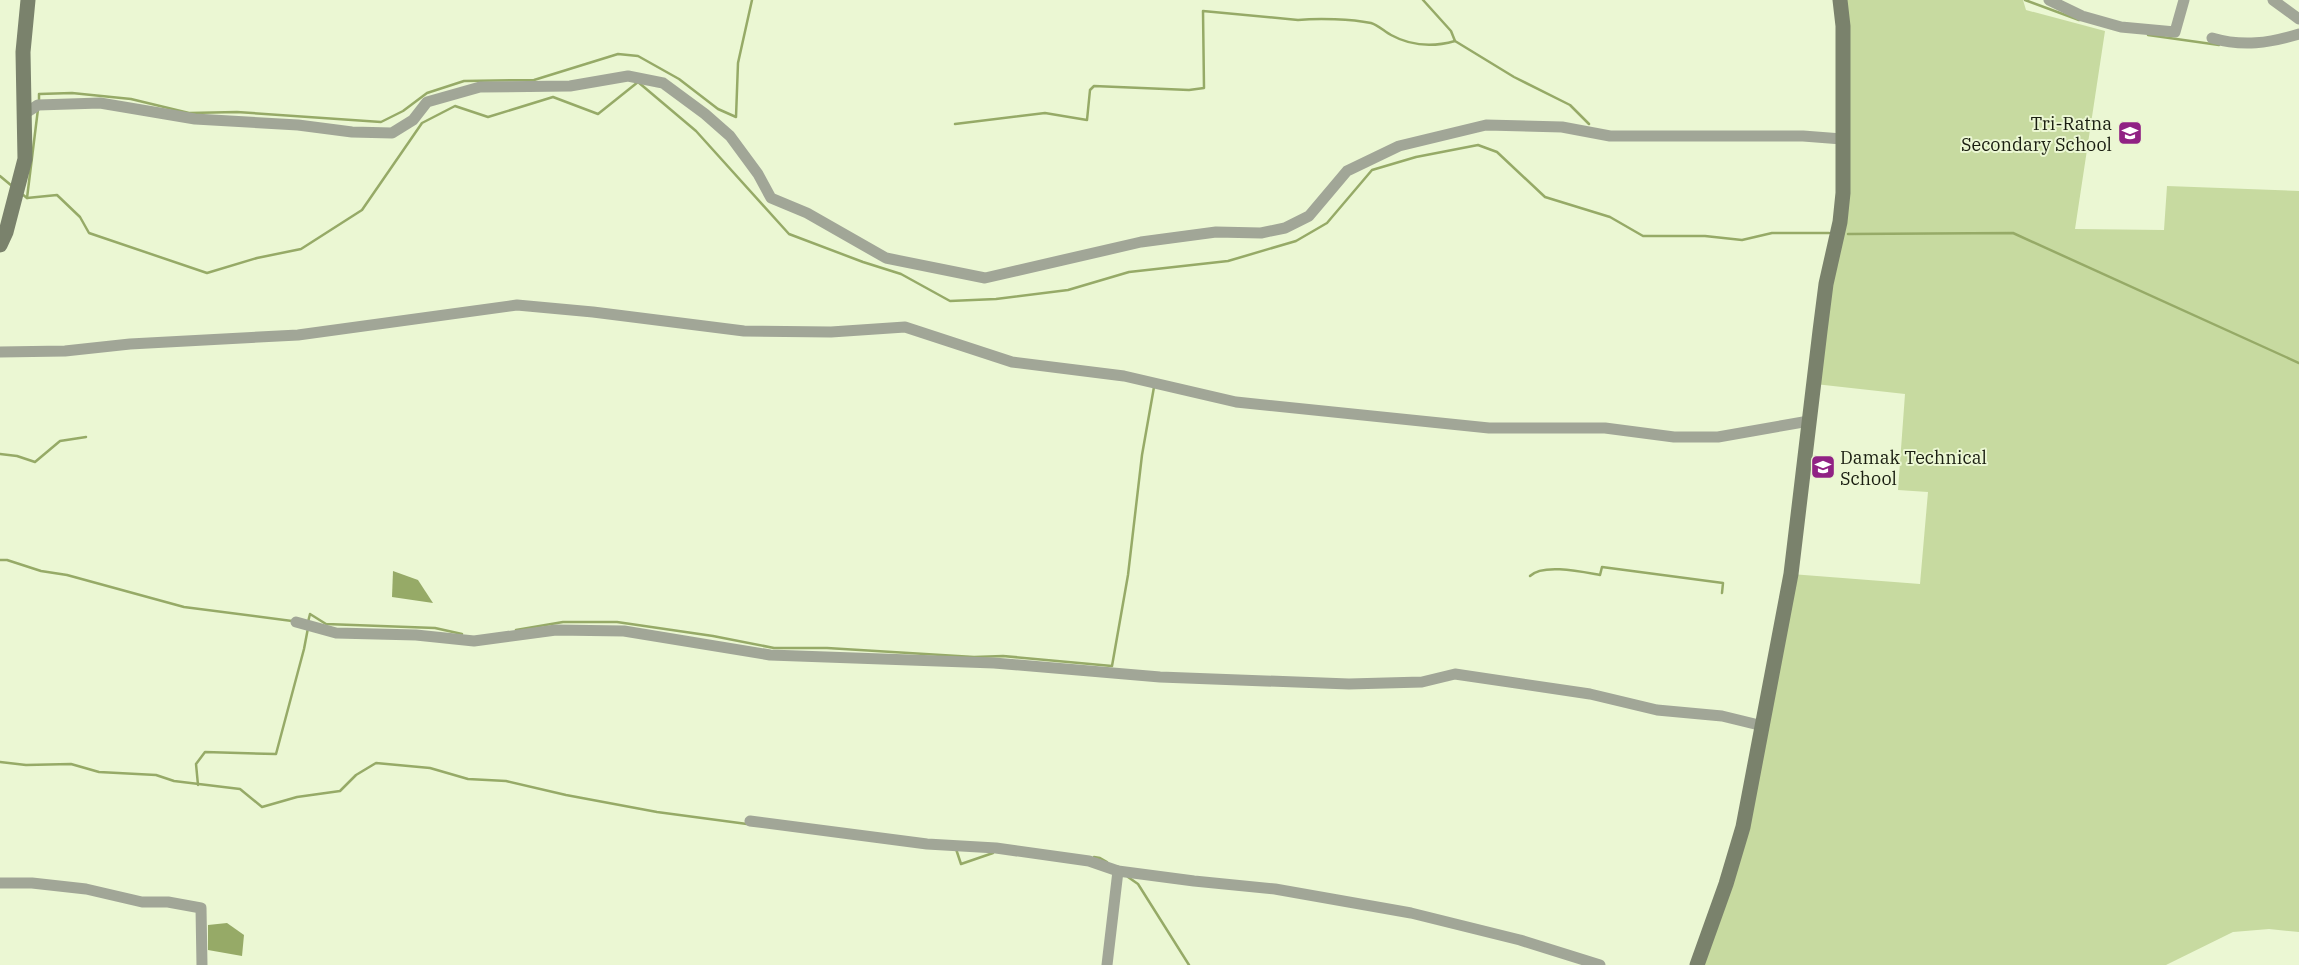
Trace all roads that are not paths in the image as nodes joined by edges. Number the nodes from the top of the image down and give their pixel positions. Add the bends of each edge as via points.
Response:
1 (28, 0) edge
2 (1840, 0) edge
3 (2049, 0) edge
4 (2184, 0) edge
5 (2273, 0) edge
6 (2299, 20) edge
7 (2299, 34) edge
8 (2212, 38) dead end
9 (24, 114) junction
10 (1842, 139) junction
11 (0, 245) edge
12 (0, 352) edge
13 (1809, 421) junction
14 (296, 622) dead end
15 (1763, 726) junction
16 (750, 821) dead end
17 (1118, 871) junction
18 (0, 883) edge
19 (202, 965) edge
20 (1107, 965) edge
21 (1600, 965) edge
22 (1697, 965) edge

1 - 9 street via 23,52
2 - 10 street via 1843,26
3 - 4 street via 2082,16 2113,24 2175,32
5 - 6 street
7 - 8 street via 2263,44 2233,44
9 - 10 street via 38,105 100,103 196,119 392,133 413,120 427,102 480,87 570,86 628,76 663,83 705,114 730,136 771,198 807,213 886,258 985,278 1141,242 1216,232 1262,233 1285,228 1309,216 1347,171 1399,146 1486,125 1562,127 1610,136
9 - 11 street via 25,159
10 - 13 street via 1840,222 1826,284
12 - 13 street via 298,335 517,305 744,331 830,332 905,326 1012,362 1124,376 1236,402 1489,428 1605,428 1674,437 1718,437
13 - 15 street via 1793,566
14 - 15 street via 336,633 416,635 474,641 556,630 624,631 770,655 994,663 1151,677 1349,684 1422,682 1455,674 1590,694 1657,710 1722,716
15 - 22 street via 1743,827
16 - 17 street via 855,836 1024,852 1090,861
17 - 20 street
17 - 21 street via 1275,889 1411,913 1520,940
18 - 19 street via 86,888 142,902 168,902 201,908

